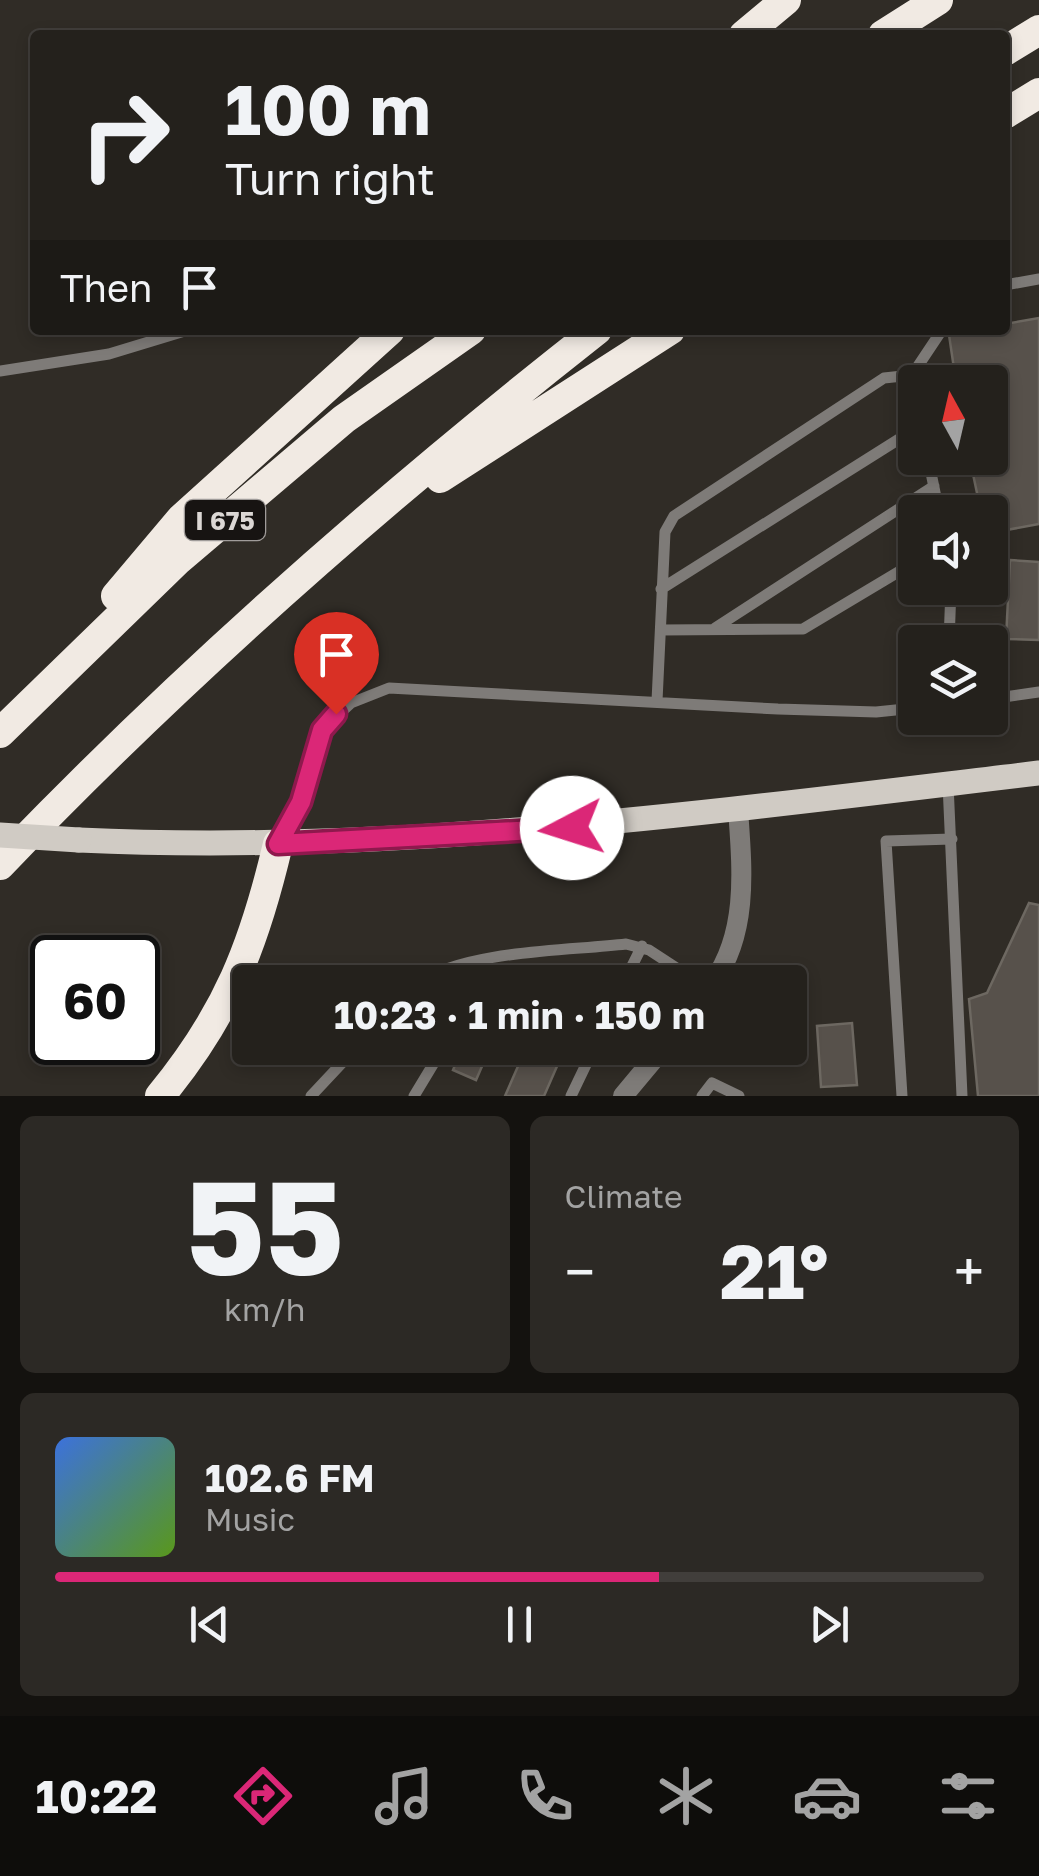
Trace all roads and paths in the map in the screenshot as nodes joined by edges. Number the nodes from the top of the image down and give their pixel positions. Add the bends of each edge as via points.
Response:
1 (786, 0) edge
2 (938, 0) edge
3 (750, 30) edge
4 (891, 30) edge
5 (1039, 30) edge
6 (1010, 48) edge
7 (1039, 92) edge
8 (1010, 111) edge
9 (1039, 279) edge
10 (1010, 284) edge
11 (172, 335) edge
12 (384, 335) edge
13 (463, 335) edge
14 (591, 335) edge
15 (662, 335) edge
16 (939, 335) edge
17 (919, 365) edge
18 (0, 371) edge
19 (898, 376) edge
20 (898, 439) edge
21 (932, 475) edge
22 (934, 486) junction
23 (936, 495) edge
24 (350, 537) junction
25 (898, 572) edge
26 (661, 588) junction
27 (661, 630) junction
28 (713, 630) junction
29 (1039, 692) edge
30 (1008, 696) edge
31 (657, 702) junction
32 (898, 710) edge
33 (5, 728) edge
34 (1039, 772) edge
35 (948, 784) junction
36 (738, 809) junction
37 (0, 835) edge
38 (952, 838) junction
39 (278, 844) junction
40 (0, 864) edge
41 (642, 946) junction
42 (474, 963) joint
43 (465, 965) edge
44 (632, 965) edge
45 (672, 965) edge
46 (722, 965) edge
47 (340, 1065) edge
48 (433, 1065) edge
49 (586, 1065) edge
50 (649, 1065) edge
51 (160, 1096) edge
52 (312, 1096) edge
53 (414, 1096) edge
54 (571, 1096) edge
55 (624, 1096) edge
56 (702, 1096) edge
57 (738, 1096) edge
58 (902, 1096) edge
59 (962, 1096) edge

1 - 3 highway
2 - 4 highway
5 - 6 highway
7 - 8 highway
9 - 10 lane
11 - 18 lane via 109,354
12 - 33 highway via 181,519
13 - 33 highway, I 675 via 344,418 178,560
14 - 24 highway
15 - 24 highway
16 - 17 lane
19 - 26 lane via 884,378 674,516 664,532
20 - 26 lane
21 - 22 lane
22 - 23 lane
22 - 28 lane
24 - 40 highway via 263,606 136,724
25 - 28 lane via 803,629
26 - 27 lane
27 - 28 lane
27 - 31 lane
29 - 30 lane
31 - 32 lane
31 - 39 lane via 448,689 369,694 322,730 301,802
34 - 35 main road
35 - 36 main road
35 - 38 lane
36 - 39 main road via 516,833
36 - 46 street via 738,921
37 - 39 main road, bridge
38 - 58 lane via 886,841
38 - 59 lane
39 - 51 highway via 224,1007
41 - 42 lane
41 - 44 lane
41 - 45 lane
42 - 43 lane
47 - 52 lane
48 - 53 lane
49 - 54 lane
50 - 55 street
56 - 57 lane via 712,1083

